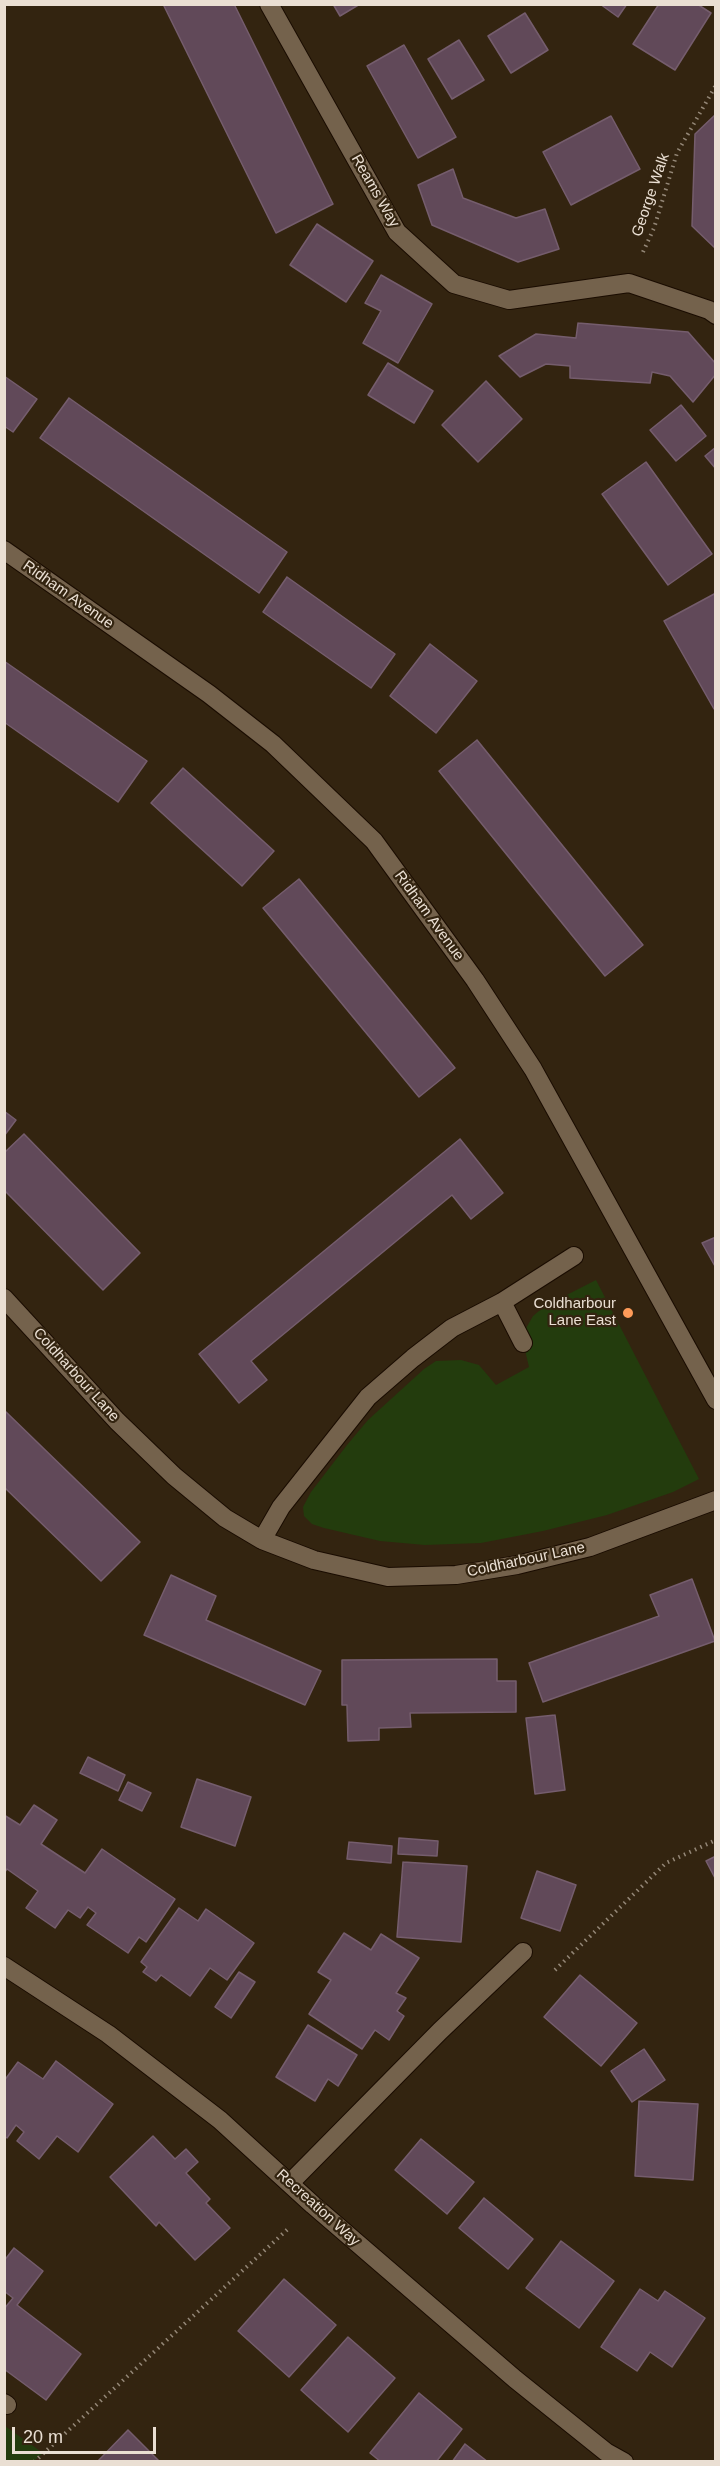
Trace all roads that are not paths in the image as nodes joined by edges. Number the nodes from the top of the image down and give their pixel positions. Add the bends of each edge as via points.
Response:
1 (269, 4) edge
2 (716, 315) edge
3 (4, 550) edge
4 (574, 1256) dead end
5 (4, 1298) edge
6 (502, 1302) junction
7 (523, 1343) dead end
8 (716, 1400) edge
9 (716, 1500) edge
10 (262, 1540) junction
11 (524, 1952) dead end
12 (4, 1966) edge
13 (290, 2183) junction
14 (624, 2462) edge

1 - 2 street, Reams Way via 397,232 454,284 509,300 628,283
3 - 8 street, Ridham Avenue via 209,694 273,744 374,841 475,980 532,1069
4 - 6 street
5 - 10 street, Coldharbour Lane via 117,1421 174,1476 225,1518
6 - 7 street
6 - 10 street via 452,1328 368,1397 281,1507
9 - 10 street, Coldharbour Lane via 590,1547 456,1575 388,1577 314,1560
11 - 13 street
12 - 13 street, Recreation Way via 108,2034 220,2120
13 - 14 street, Recreation Way via 515,2379

